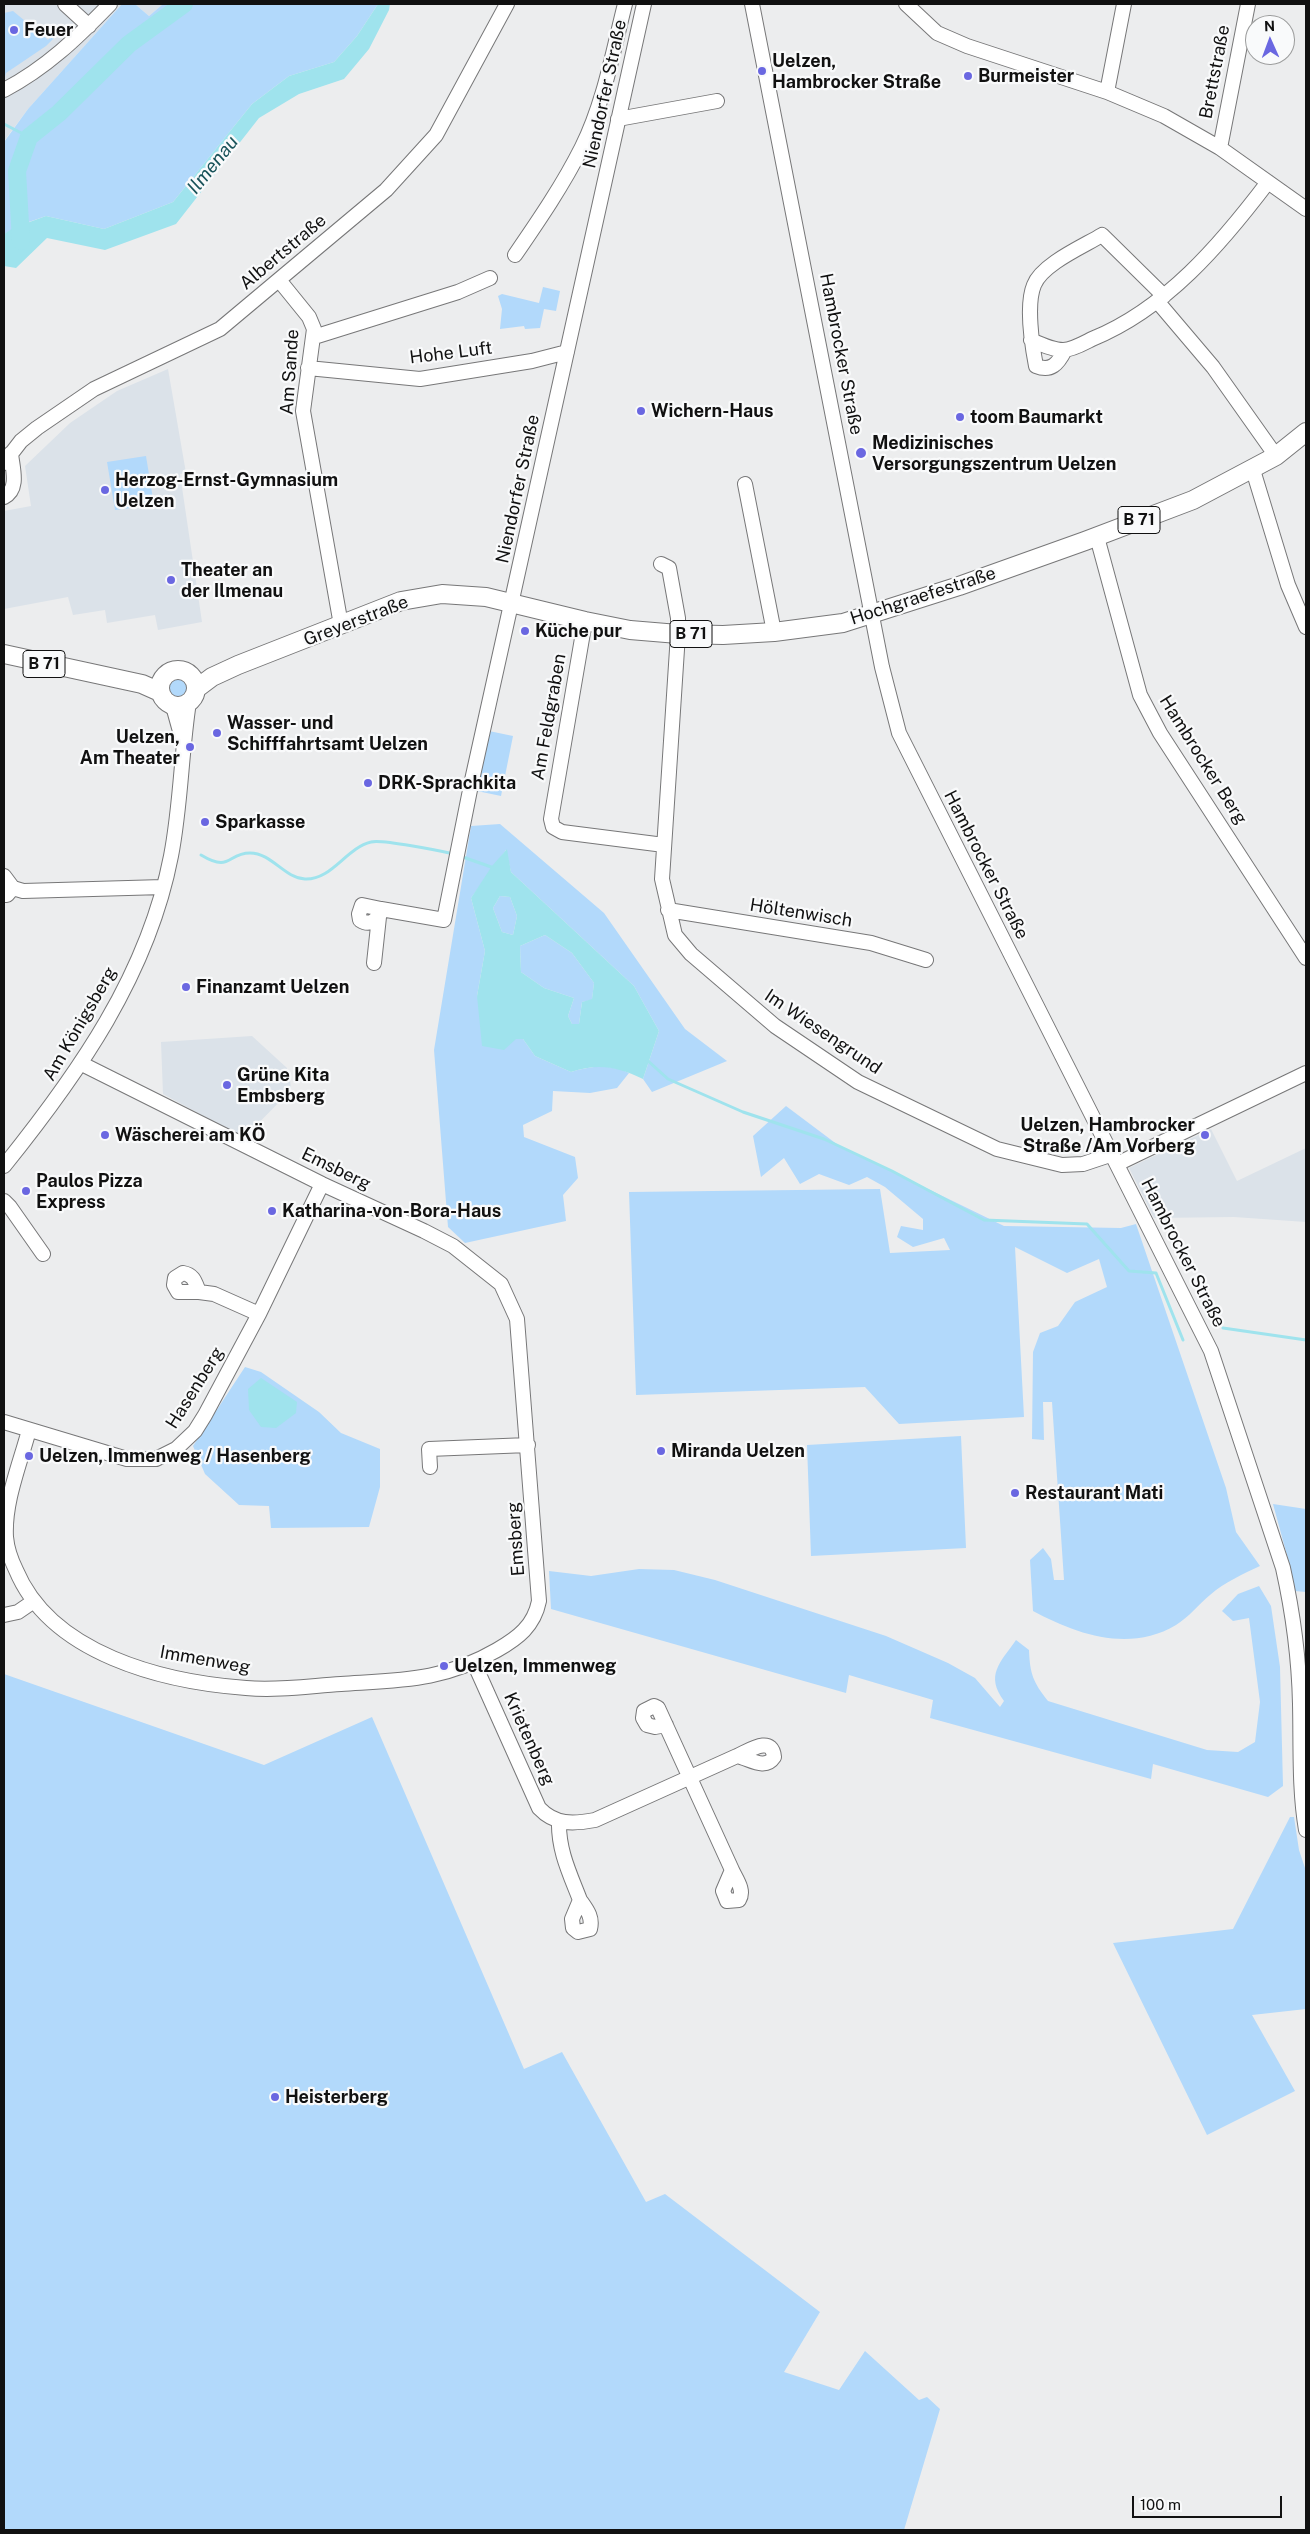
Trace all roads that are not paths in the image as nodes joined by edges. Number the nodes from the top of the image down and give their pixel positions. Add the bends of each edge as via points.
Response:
1 (65, 4) edge
2 (110, 4) edge
3 (507, 4) edge
4 (625, 4) edge
5 (644, 4) edge
6 (752, 4) edge
7 (906, 4) edge
8 (1124, 4) edge
9 (1248, 4) edge
10 (89, 26) junction
11 (4, 90) edge
12 (1107, 92) junction
13 (717, 101) dead end
14 (618, 119) junction
15 (1220, 148) junction
16 (1268, 182) junction
17 (1306, 209) edge
18 (515, 255) dead end
19 (490, 278) dead end
20 (279, 280) junction
21 (1160, 299) junction
22 (314, 337) junction
23 (1031, 340) junction
24 (1065, 350) junction
25 (567, 352) junction
26 (308, 368) junction
27 (1306, 432) edge
28 (1276, 456) junction
29 (7, 458) edge
30 (1253, 470) junction
31 (745, 484) dead end
32 (4, 497) edge
33 (1097, 537) junction
34 (661, 564) dead end
35 (511, 604) junction
36 (872, 615) junction
37 (585, 621) junction
38 (341, 625) junction
39 (1306, 626) edge
40 (774, 632) junction
41 (678, 634) junction
42 (4, 654) edge
43 (85, 671) junction
44 (166, 674) junction
45 (160, 692) junction
46 (187, 692) junction
47 (664, 846) junction
48 (4, 876) edge
49 (163, 887) junction
50 (8, 892) edge
51 (668, 910) junction
52 (1306, 958) edge
53 (926, 960) dead end
54 (374, 963) dead end
55 (82, 1064) junction
56 (1306, 1073) edge
57 (1115, 1159) junction
58 (4, 1165) edge
59 (322, 1184) junction
60 (4, 1201) edge
61 (43, 1254) dead end
62 (199, 1292) dead end
63 (259, 1314) junction
64 (4, 1422) edge
65 (29, 1430) junction
66 (528, 1445) junction
67 (430, 1467) dead end
68 (6, 1506) edge
69 (34, 1601) junction
70 (539, 1601) joint
71 (4, 1615) edge
72 (474, 1663) junction
73 (666, 1725) dead end
74 (737, 1756) dead end
75 (691, 1777) junction
76 (559, 1821) junction
77 (1306, 1830) edge
78 (732, 1870) dead end
79 (580, 1900) dead end

1 - 10 street
2 - 10 street
3 - 20 street, Albertstraße via 436,135 418,157 386,190
4 - 18 street via 597,109 583,146 555,196
5 - 14 street, Niendorfer Straße
6 - 36 street, Hambrocker Straße
7 - 12 street via 937,33 952,40
8 - 12 street
9 - 15 street, Brettstraße
10 - 11 street via 30,77
12 - 15 street via 1164,116
13 - 14 street
14 - 25 street, Niendorfer Straße
15 - 16 street
16 - 17 street
16 - 21 street via 1205,259
19 - 22 street via 458,292
20 - 22 street, Am Sande via 313,322
20 - 29 street, Albertstraße via 220,328 94,389 37,428
21 - 23 street via 1102,235 1048,267 1034,284 1030,301
21 - 24 street via 1107,333
21 - 28 street
22 - 26 street, Am Sande
23 - 24 street
23 - 24 street via 1036,366 1044,369 1052,368
25 - 26 street, Hohe Luft via 420,379
25 - 35 street, Niendorfer Straße
26 - 38 street, Am Sande via 303,411
27 - 28 main road, Hochgraefestraße / B 71
28 - 30 main road, Hochgraefestraße / B 71
29 - 32 street, Albertstraße via 13,487
30 - 33 main road, Hochgraefestraße / B 71 via 1193,500
30 - 39 street via 1288,585
31 - 40 street
33 - 36 main road, Hochgraefestraße / B 71
33 - 52 street, Hambrocker Berg via 1140,695 1160,733
34 - 41 street, Im Wiesengrund via 669,568
35 - 37 main road, Hochgraefestraße / B 71
35 - 38 main road, Greyerstraße / B 71 via 486,597 442,594 400,602
35 - 54 street, Niendorfer Straße via 444,920 380,913
36 - 40 main road, Hochgraefestraße / B 71 via 819,627
36 - 57 street, Hambrocker Straße via 899,733
37 - 41 main road, Hochgraefestraße / B 71 via 630,630
37 - 47 street, Am Feldgraben via 551,819 553,827 562,832
38 - 46 main road, Greyerstraße / B 71 via 260,656
40 - 41 main road, Hochgraefestraße / B 71
41 - 47 street, Im Wiesengrund
42 - 43 main road, B 71
43 - 44 main road, B 71
43 - 45 main road, B 71 via 142,684
44 - 45 main road via 161,679
44 - 46 main road via 177,669
45 - 46 main road via 167,703
46 - 49 street, Am Königsberg via 180,801
47 - 51 street, Im Wiesengrund via 662,880
48 - 50 street
49 - 50 street
49 - 55 street, Am Königsberg via 136,965
51 - 53 street, Höltenwisch via 871,943
51 - 57 street, Im Wiesengrund via 675,935 691,954 774,1026 858,1082 997,1149 1062,1165
55 - 58 street, Am Königsberg
55 - 59 street, Emsberg
56 - 57 street, Im Wiesengrund
57 - 77 street, Hambrocker Straße via 1211,1351 1283,1568 1295,1632
59 - 63 street, Hasenberg
59 - 66 street, Emsberg via 442,1240 501,1284 517,1319
60 - 61 street
62 - 63 street via 214,1294
63 - 65 street, Hasenberg via 205,1415 185,1443 167,1455 144,1461 127,1459
64 - 65 street
65 - 68 street, Immenweg
66 - 67 street via 428,1449
66 - 70 street, Emsberg
68 - 69 street, Immenweg via 6,1538 11,1559 20,1581
69 - 71 street via 18,1612
69 - 72 street, Immenweg via 74,1638 111,1656 174,1677 208,1684 257,1688 412,1680 447,1673
70 - 72 street, Immenweg via 530,1625 511,1642
72 - 76 street, Krietenberg via 539,1808 548,1817
73 - 75 street
74 - 75 street
75 - 76 street via 595,1820 573,1824
75 - 78 street
76 - 79 street via 558,1840

